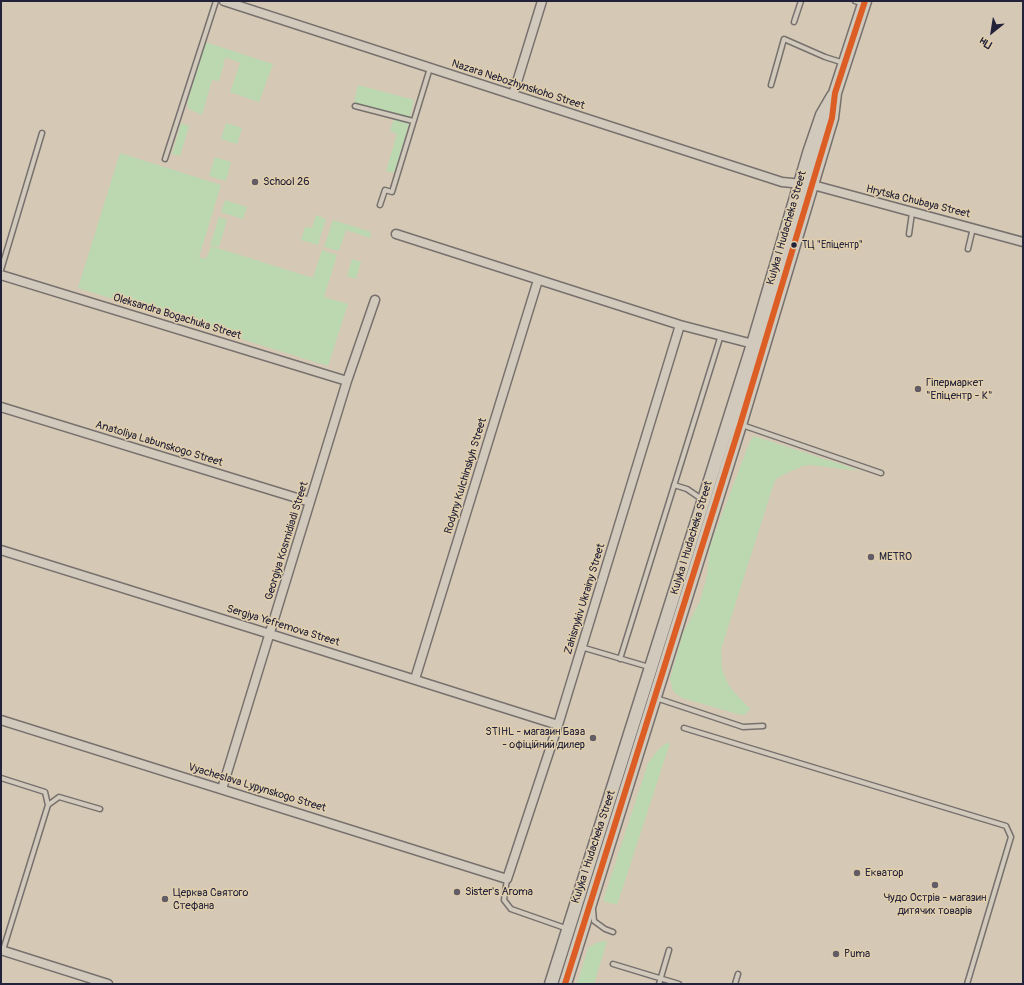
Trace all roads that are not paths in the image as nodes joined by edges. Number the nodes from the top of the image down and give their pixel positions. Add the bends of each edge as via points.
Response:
1 (216, 1) edge
2 (224, 1) edge
3 (542, 1) edge
4 (801, 1) edge
5 (861, 2) edge
6 (794, 22) dead end
7 (844, 63) junction
8 (431, 67) junction
9 (771, 85) dead end
10 (513, 95) junction
11 (355, 106) dead end
12 (413, 121) junction
13 (42, 133) dead end
14 (165, 159) dead end
15 (807, 185) junction
16 (380, 205) dead end
17 (912, 213) junction
18 (973, 228) junction
19 (396, 234) dead end
20 (909, 234) dead end
21 (1023, 242) edge
22 (968, 249) dead end
23 (1, 270) edge
24 (1, 275) edge
25 (538, 280) junction
26 (375, 300) dead end
27 (680, 325) junction
28 (720, 335) junction
29 (753, 344) junction
30 (347, 381) junction
31 (1, 408) edge
32 (740, 425) junction
33 (882, 473) dead end
34 (674, 485) junction
35 (703, 500) junction
36 (310, 502) junction
37 (1, 550) edge
38 (270, 634) junction
39 (581, 647) junction
40 (620, 659) junction
41 (651, 668) junction
42 (415, 679) junction
43 (655, 698) junction
44 (1, 720) edge
45 (558, 725) junction
46 (763, 726) dead end
47 (684, 728) dead end
48 (1, 778) edge
49 (222, 788) junction
50 (48, 805) junction
51 (100, 809) dead end
52 (507, 878) junction
53 (592, 898) junction
54 (568, 929) junction
55 (613, 932) dead end
56 (2, 950) edge
57 (669, 950) dead end
58 (614, 964) dead end
59 (738, 974) dead end
60 (660, 979) junction
61 (108, 984) edge
62 (551, 984) edge
63 (565, 984) edge
64 (659, 984) edge
65 (679, 984) edge
66 (735, 984) edge
67 (967, 984) edge

1 - 14 lane
2 - 8 street, Nazara Nebozhynskoho Street
3 - 10 street
4 - 6 lane
5 - 7 main road, Kulyka I Hudacheka Street
7 - 9 lane via 784,39
7 - 15 main road, Kulyka I Hudacheka Street via 835,93 832,118
8 - 10 street, Nazara Nebozhynskoho Street
8 - 12 lane
10 - 15 street, Nazara Nebozhynskoho Street via 782,182
11 - 12 lane
12 - 16 lane via 392,192 385,190
13 - 23 lane
15 - 17 street, Hrytska Chubaya Street
15 - 29 main road, Kulyka I Hudacheka Street
15 - 32 main road, Kulyka I Hudacheka Street
17 - 18 street, Hrytska Chubaya Street
17 - 20 lane
18 - 21 street, Hrytska Chubaya Street
18 - 22 lane
19 - 25 street
24 - 30 street, Oleksandra Bogachuka Street
25 - 27 street
25 - 42 street, Rodyny Kulchinskyh Street
26 - 30 street, Georgiya Kosmidiadi Street
27 - 28 street
27 - 39 street, Zahisnykiv Ukrainy Street
28 - 29 street
28 - 34 lane
29 - 35 main road, Kulyka I Hudacheka Street
30 - 36 street, Georgiya Kosmidiadi Street
31 - 36 street, Anatoliya Labunskogo Street
32 - 33 lane
32 - 43 main road, Kulyka I Hudacheka Street
34 - 35 lane via 687,489
34 - 40 lane
35 - 41 main road, Kulyka I Hudacheka Street
36 - 38 street, Georgiya Kosmidiadi Street
37 - 38 street, Sergiya Yefremova Street
38 - 42 street, Sergiya Yefremova Street
38 - 49 street, Georgiya Kosmidiadi Street
39 - 40 lane
39 - 45 street, Zahisnykiv Ukrainy Street
40 - 41 lane
41 - 54 main road, Kulyka I Hudacheka Street
42 - 45 street, Sergiya Yefremova Street
43 - 46 lane via 743,727
43 - 53 main road, Kulyka I Hudacheka Street
44 - 49 street, Vyacheslava Lypynskogo Street
45 - 52 street, Zahisnykiv Ukrainy Street
47 - 67 lane via 1006,826 1011,837
48 - 50 lane via 45,792
49 - 52 street, Vyacheslava Lypynskogo Street
50 - 51 lane via 59,797
50 - 56 lane
52 - 54 lane via 504,900 511,909
53 - 55 lane via 594,921
53 - 63 main road, Kulyka I Hudacheka Street
54 - 62 main road, Kulyka I Hudacheka Street
56 - 61 street
57 - 60 lane
58 - 60 lane
59 - 66 lane
60 - 64 lane
60 - 65 lane

